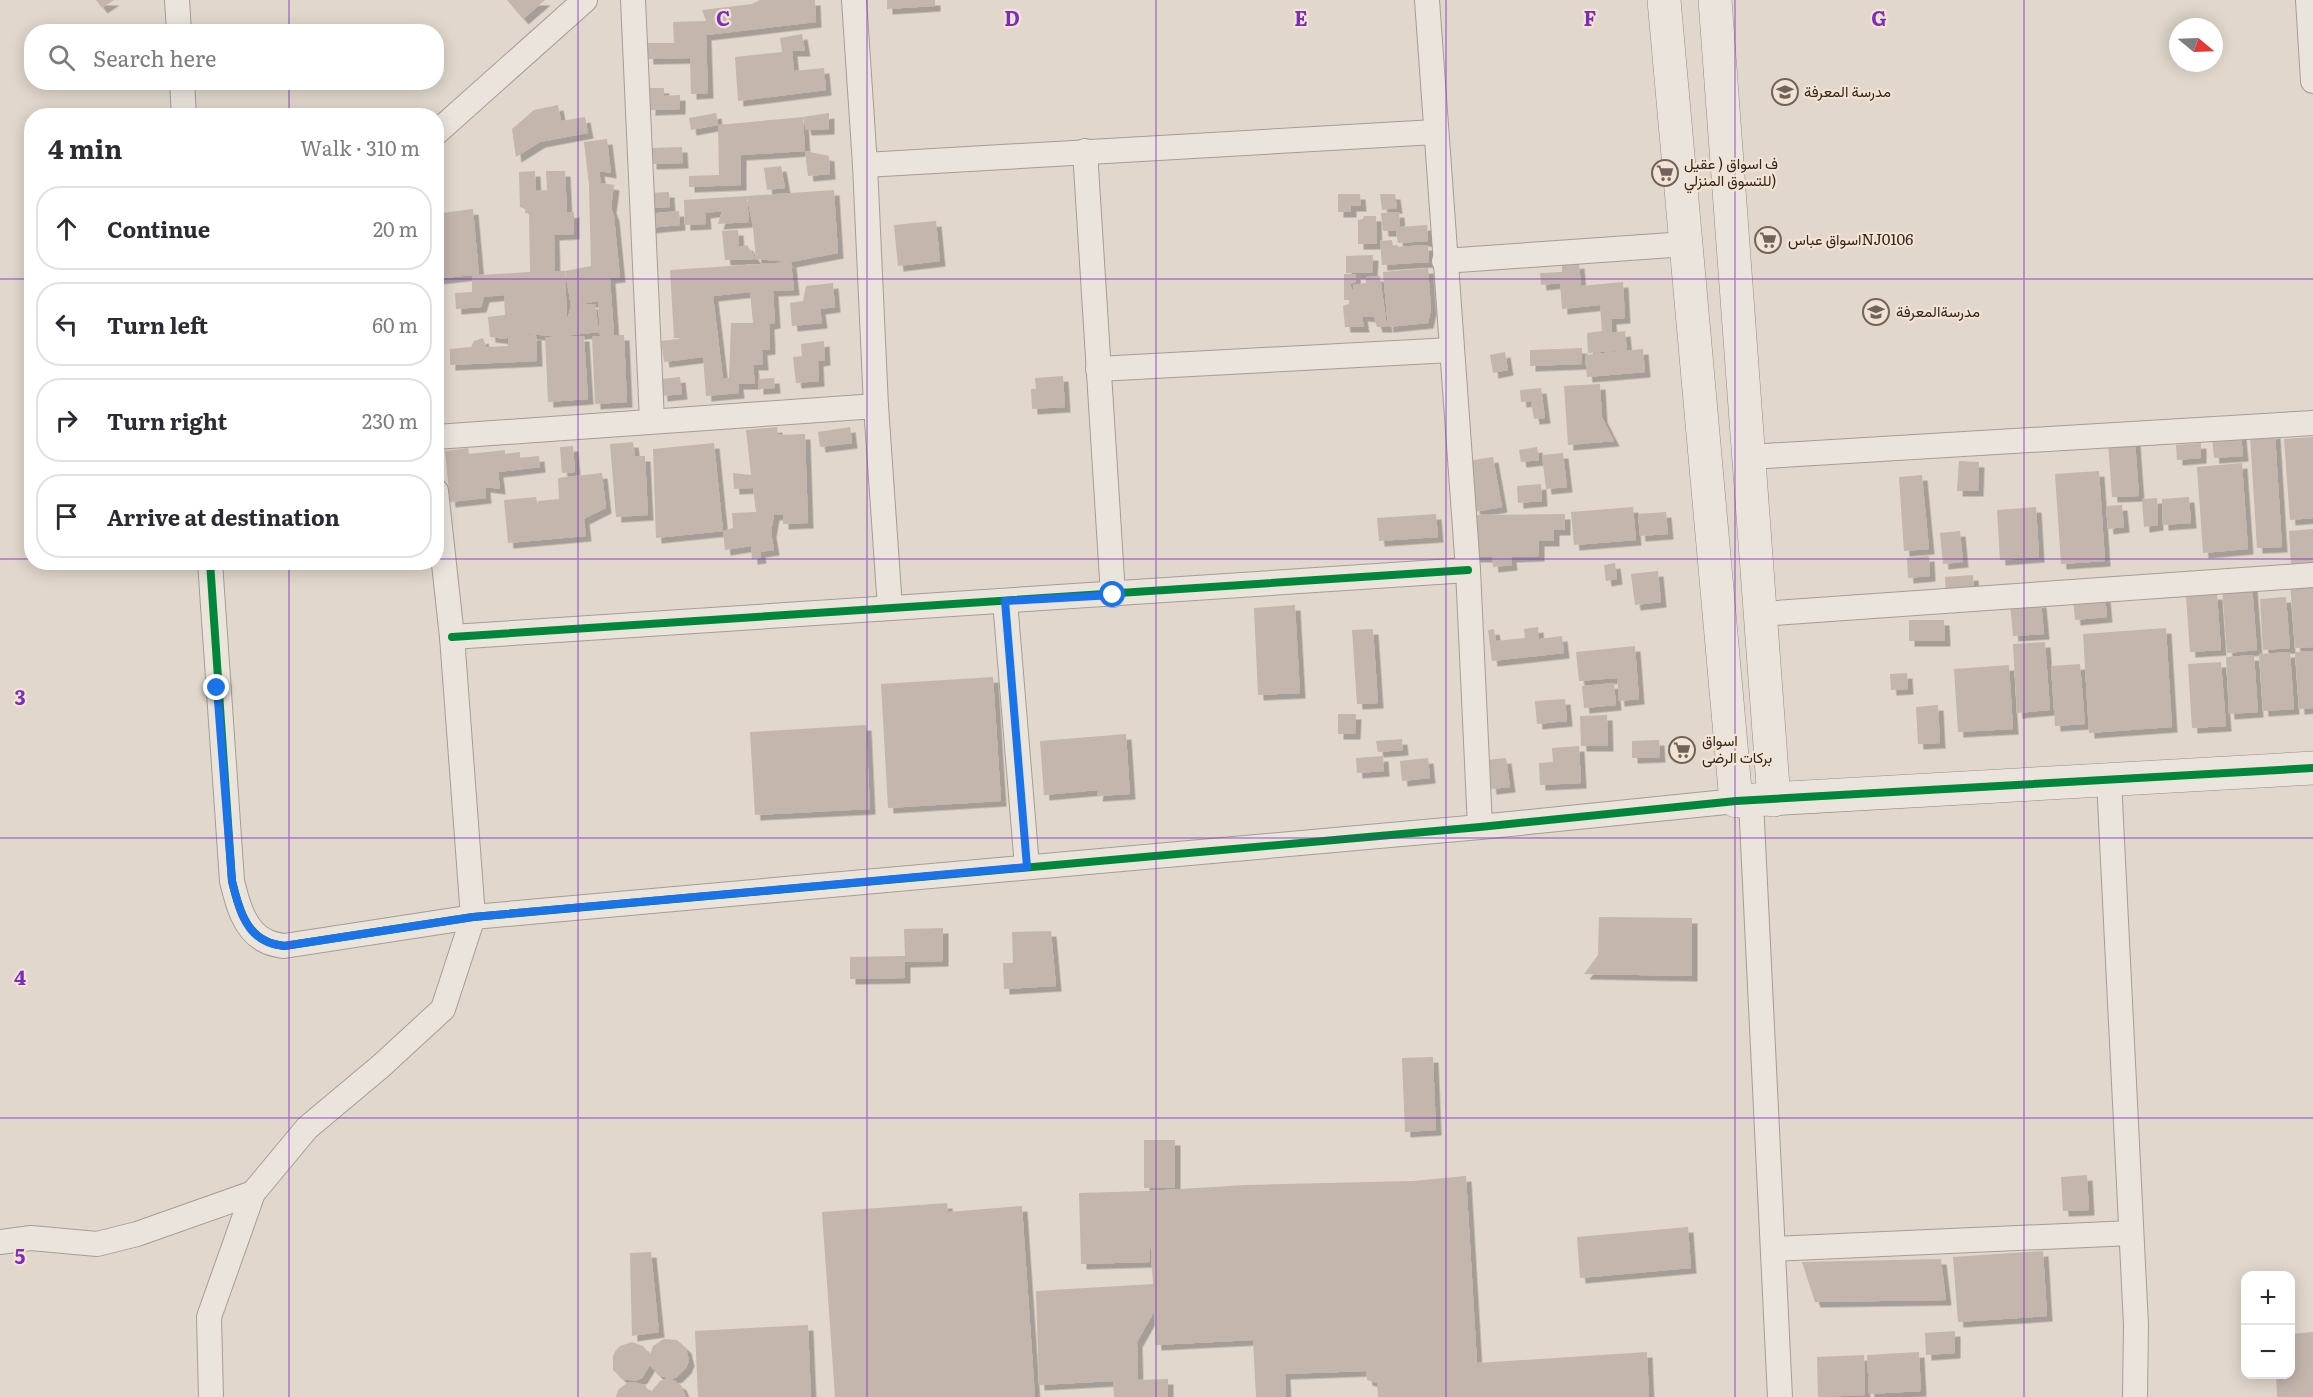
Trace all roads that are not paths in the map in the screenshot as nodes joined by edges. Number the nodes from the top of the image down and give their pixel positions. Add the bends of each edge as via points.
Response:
1 (177, 0) edge
2 (585, 0) edge
3 (633, 0) edge
4 (854, 0) edge
5 (1427, 0) edge
6 (1664, 0) edge
7 (1715, 0) edge
8 (2308, 0) edge
9 (178, 24) edge
10 (2313, 81) edge
11 (182, 90) edge
12 (184, 108) edge
13 (444, 126) edge
14 (1435, 132) junction
15 (1085, 151) junction
16 (866, 165) junction
17 (1686, 244) junction
18 (1444, 261) junction
19 (1451, 350) junction
20 (1098, 369) junction
21 (876, 406) junction
22 (652, 421) junction
23 (2313, 423) edge
24 (444, 436) edge
25 (1749, 458) junction
26 (444, 564) edge
27 (211, 570) edge
28 (1468, 570) junction
29 (2313, 575) edge
30 (1113, 595) junction
31 (1005, 601) junction
32 (890, 608) junction
33 (1761, 614) junction
34 (452, 637) junction
35 (2313, 768) edge
36 (2109, 780) junction
37 (1754, 801) junction
38 (1480, 826) junction
39 (1027, 867) junction
40 (473, 917) junction
41 (253, 1193) junction
42 (2131, 1233) junction
43 (0, 1242) edge
44 (1773, 1249) junction
45 (211, 1397) edge
46 (1780, 1397) edge
47 (2135, 1397) edge

1 - 9 street
2 - 13 street
3 - 22 street
4 - 16 street
5 - 14 street
6 - 17 street
7 - 25 street
8 - 10 street
11 - 12 street
14 - 15 street
14 - 18 street
15 - 16 street
15 - 20 street
16 - 21 street
17 - 18 street
17 - 37 street
18 - 19 street
19 - 20 street
19 - 28 street
20 - 30 street
21 - 22 street
21 - 32 street
22 - 24 street
23 - 25 street
25 - 33 street
26 - 34 street
27 - 40 street via 232,881 240,910 253,930 264,941 284,946
28 - 30 street
28 - 38 street
29 - 33 street
30 - 31 street
31 - 32 street
31 - 39 street
32 - 34 street
33 - 37 street
34 - 40 street
35 - 36 street
36 - 37 street
36 - 42 street
37 - 38 street
37 - 44 street
38 - 39 street
39 - 40 street
40 - 41 street via 443,1009 307,1128
41 - 43 street via 97,1244 31,1238
41 - 45 street via 209,1317
42 - 44 street
42 - 47 street
44 - 46 street

